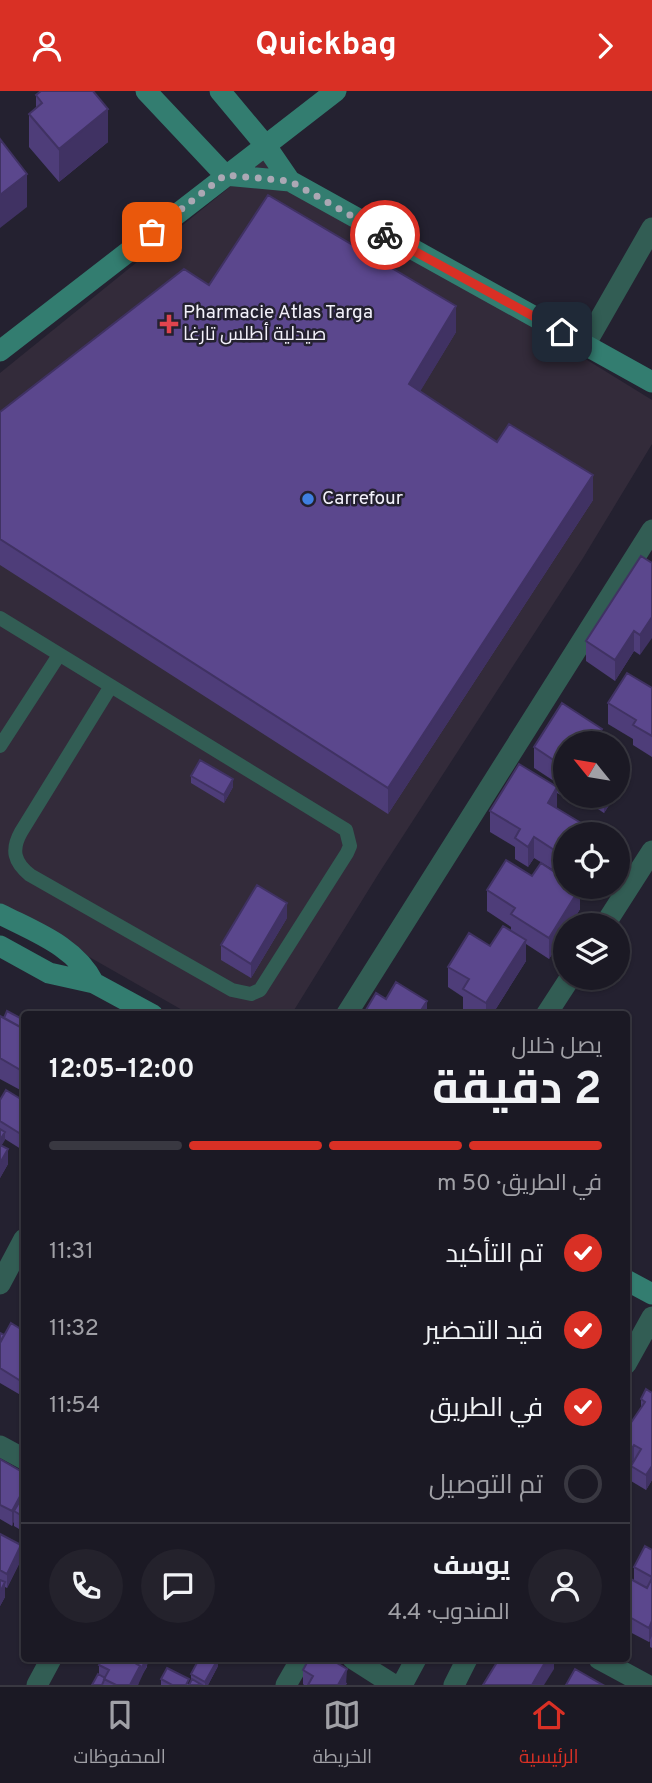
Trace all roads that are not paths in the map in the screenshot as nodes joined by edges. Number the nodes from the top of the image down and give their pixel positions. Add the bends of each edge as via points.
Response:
1 (146, 91) edge
2 (220, 91) edge
3 (336, 91) edge
4 (266, 146) junction
5 (225, 175) junction
6 (290, 181) junction
7 (652, 228) edge
8 (585, 345) junction
9 (0, 351) edge
10 (652, 382) edge
11 (652, 530) edge
12 (0, 618) edge
13 (59, 655) junction
14 (111, 686) junction
15 (0, 746) edge
16 (652, 851) edge
17 (612, 913) edge
18 (0, 914) edge
19 (0, 946) edge
20 (94, 983) junction
21 (562, 990) edge
22 (146, 1011) edge
23 (349, 1011) edge
24 (549, 1011) edge
25 (21, 1245) edge
26 (630, 1283) edge
27 (0, 1284) edge
28 (652, 1294) edge
29 (652, 1317) edge
30 (630, 1357) edge
31 (0, 1445) edge
32 (21, 1457) edge
33 (49, 1662) edge
34 (299, 1662) edge
35 (358, 1662) edge
36 (414, 1662) edge
37 (466, 1662) edge
38 (605, 1662) edge
39 (37, 1685) edge
40 (286, 1685) edge
41 (394, 1685) edge
42 (402, 1685) edge
43 (454, 1685) edge
44 (647, 1685) edge

1 - 5 street
2 - 4 street
3 - 4 street
4 - 5 street
4 - 6 street
5 - 6 street
5 - 9 street
6 - 8 street
7 - 8 street
8 - 10 street
11 - 23 street
12 - 13 lane
13 - 14 lane
13 - 15 lane
14 - 14 lane via 346,830 347,853 260,990 241,994 20,867 15,843
16 - 17 street
18 - 20 street via 64,948 87,969
19 - 20 street via 50,973
20 - 22 street
21 - 24 street
25 - 27 street
26 - 28 street
29 - 30 street
31 - 32 street
33 - 39 street
34 - 40 street
35 - 41 street
36 - 42 street
37 - 43 street
38 - 44 street

